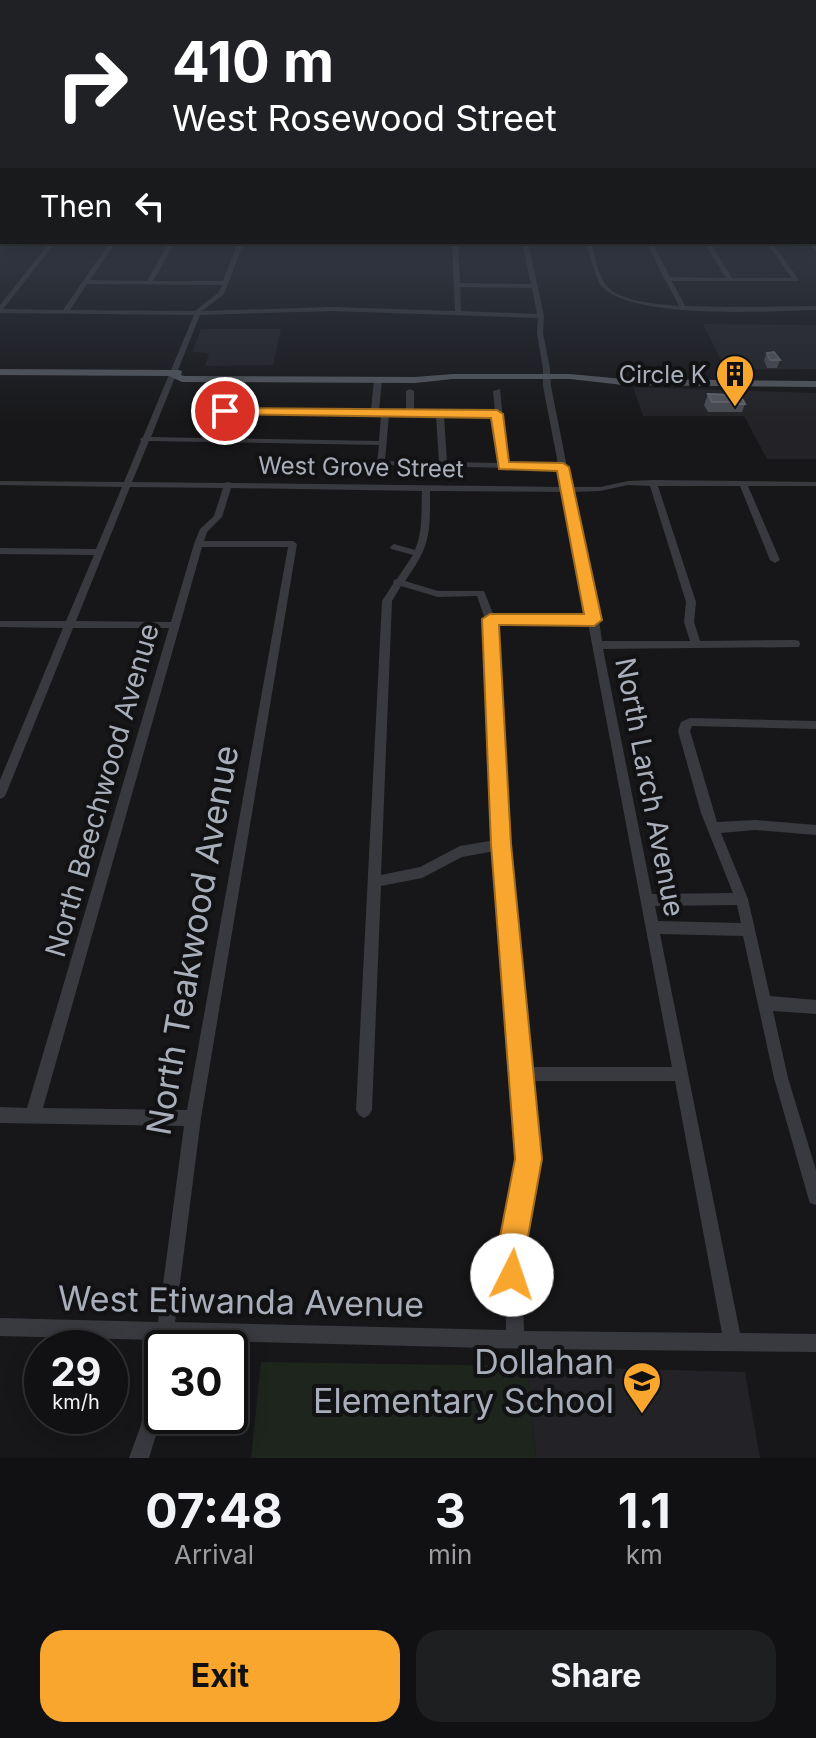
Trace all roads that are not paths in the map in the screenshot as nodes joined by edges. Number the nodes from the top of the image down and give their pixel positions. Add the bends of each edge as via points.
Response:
1 (18, 287) edge
2 (82, 287) edge
3 (222, 287) edge
4 (459, 287) edge
5 (535, 287) edge
6 (605, 287) edge
7 (671, 287) edge
8 (623, 299) junction
9 (611, 305) dead end
10 (683, 308) junction
11 (816, 308) edge
12 (0, 310) edge
13 (65, 312) junction
14 (198, 313) junction
15 (458, 314) junction
16 (541, 316) junction
17 (0, 372) edge
18 (172, 374) junction
19 (703, 375) junction
20 (794, 376) junction
21 (816, 376) edge
22 (434, 377) junction
23 (548, 377) junction
24 (607, 378) junction
25 (378, 380) junction
26 (636, 382) junction
27 (736, 383) junction
28 (816, 384) edge
29 (410, 391) dead end
30 (497, 391) dead end
31 (375, 412) junction
32 (385, 413) junction
33 (410, 413) junction
34 (440, 413) junction
35 (497, 414) junction
36 (144, 439) junction
37 (204, 441) junction
38 (383, 443) junction
39 (443, 464) junction
40 (503, 466) junction
41 (563, 467) junction
42 (653, 482) junction
43 (0, 483) edge
44 (743, 483) junction
45 (126, 484) junction
46 (228, 484) junction
47 (816, 484) edge
48 (426, 488) junction
49 (569, 490) junction
50 (198, 544) junction
51 (394, 547) dead end
52 (0, 551) edge
53 (100, 552) junction
54 (419, 554) junction
55 (775, 560) dead end
56 (397, 582) junction
57 (490, 619) junction
58 (594, 620) junction
59 (0, 624) edge
60 (69, 624) junction
61 (174, 625) junction
62 (696, 643) junction
63 (795, 644) dead end
64 (598, 645) junction
65 (816, 725) edge
66 (0, 794) edge
67 (713, 828) junction
68 (816, 830) edge
69 (501, 844) junction
70 (373, 882) junction
71 (742, 899) junction
72 (648, 900) junction
73 (653, 927) junction
74 (750, 930) junction
75 (765, 1003) junction
76 (816, 1007) edge
77 (522, 1074) junction
78 (681, 1074) junction
79 (364, 1110) dead end
80 (0, 1115) edge
81 (33, 1115) junction
82 (193, 1118) junction
83 (816, 1197) edge
84 (0, 1327) edge
85 (165, 1330) edge
86 (144, 1338) edge
87 (248, 1339) edge
88 (515, 1339) junction
89 (733, 1342) junction
90 (816, 1343) edge
91 (147, 1434) edge
92 (139, 1458) edge

1 - 12 street
2 - 13 street
3 - 14 street
4 - 15 street
5 - 16 street, North Larch Avenue
6 - 8 street
7 - 10 street
8 - 9 street
8 - 10 street
10 - 11 street
12 - 13 street
13 - 14 street
14 - 15 street via 332,309
14 - 18 street
15 - 16 street
16 - 23 street, North Larch Avenue
17 - 18 main road
18 - 22 main road
18 - 25 main road via 182,379
18 - 36 street
19 - 20 main road
19 - 24 main road
19 - 26 main road
20 - 21 main road
20 - 27 main road
22 - 23 main road
22 - 25 main road
23 - 24 main road
23 - 41 street, North Larch Avenue
24 - 26 main road
25 - 31 street
26 - 27 main road
27 - 28 main road
29 - 33 street
30 - 35 street
31 - 32 street
31 - 37 street via 219,412
32 - 33 street
32 - 38 street
33 - 34 street
34 - 35 street
34 - 39 street
35 - 40 street
36 - 37 street
36 - 45 street
37 - 38 street
38 - 39 street via 381,463
39 - 40 street
40 - 41 street
41 - 49 street, North Larch Avenue
42 - 44 street, West Grove Street
42 - 49 street, West Grove Street
42 - 62 street via 691,602 689,622
43 - 45 street, West Grove Street
44 - 47 street, West Grove Street
44 - 55 street
45 - 46 street, West Grove Street
45 - 53 street
46 - 48 street, West Grove Street
46 - 50 street, North Beechwood Avenue via 218,517
48 - 49 street, West Grove Street
48 - 54 street
49 - 58 street, North Larch Avenue
50 - 61 street, North Beechwood Avenue
50 - 82 street, North Teakwood Avenue via 293,544
51 - 54 street
52 - 53 street
53 - 60 street
54 - 56 street
56 - 57 street via 438,594 481,593
56 - 70 street via 387,601
57 - 58 street
57 - 69 street
58 - 64 street, North Larch Avenue
59 - 60 street
60 - 61 street
60 - 66 street
61 - 81 street, North Beechwood Avenue
62 - 63 street
62 - 64 street
64 - 72 street, North Larch Avenue
65 - 67 street via 685,725
67 - 68 street
67 - 71 street
69 - 70 street via 460,852 422,872
69 - 77 street
70 - 79 street
71 - 72 street
71 - 74 street
72 - 73 street, North Larch Avenue
73 - 74 street
73 - 78 street, North Larch Avenue
74 - 75 street
75 - 76 street
75 - 83 street
77 - 78 street
77 - 88 street via 529,1159 513,1242
78 - 89 street, North Larch Avenue
80 - 81 street
81 - 82 street
82 - 85 street, North Teakwood Avenue
84 - 86 street, West Etiwanda Avenue
87 - 88 street, West Etiwanda Avenue
88 - 89 street, West Etiwanda Avenue
89 - 90 street, West Etiwanda Avenue
91 - 92 street

